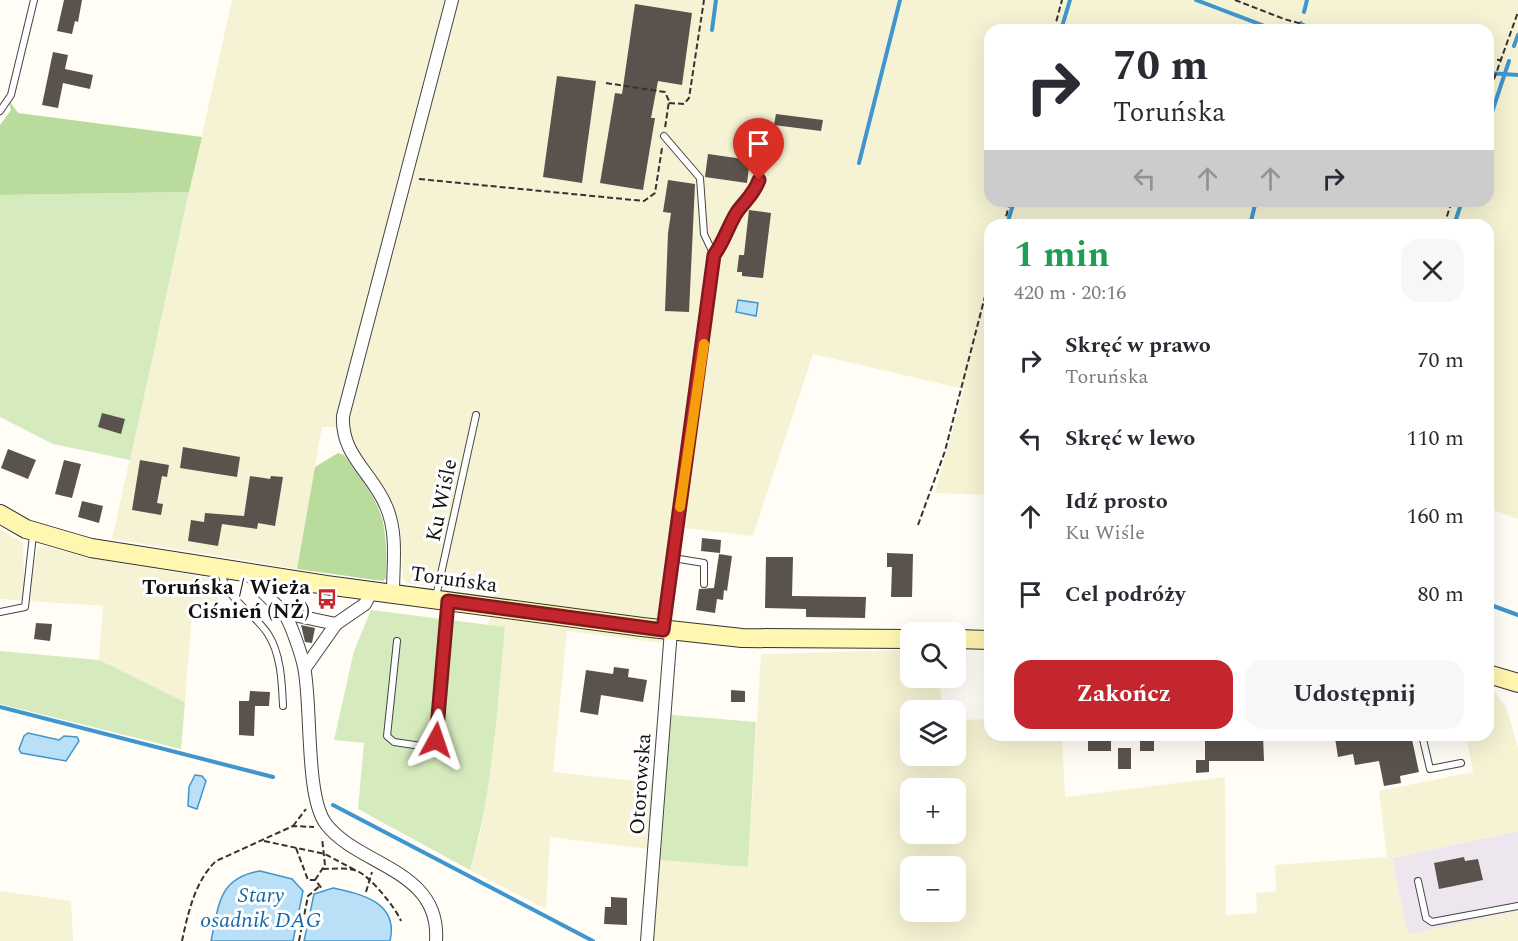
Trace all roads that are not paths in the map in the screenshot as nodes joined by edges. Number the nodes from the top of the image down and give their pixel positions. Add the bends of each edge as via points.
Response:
1 (34, 0) edge
2 (452, 0) edge
3 (0, 111) edge
4 (664, 136) road end
5 (759, 180) dead end
6 (714, 255) junction
7 (476, 415) dead end
8 (0, 514) edge
9 (34, 532) junction
10 (673, 558) junction
11 (221, 569) junction
12 (252, 574) junction
13 (704, 584) dead end
14 (372, 591) junction
15 (393, 593) junction
16 (443, 596) junction
17 (0, 612) edge
18 (284, 613) junction
19 (336, 624) junction
20 (667, 630) junction
21 (900, 639) edge
22 (966, 639) edge
23 (397, 640) dead end
24 (984, 640) edge
25 (305, 668) junction
26 (1494, 676) edge
27 (1518, 683) edge
28 (283, 706) dead end
29 (1423, 741) edge
30 (1461, 763) dead end
31 (1419, 881) dead end
32 (1518, 906) edge
33 (436, 941) edge
34 (647, 941) edge

1 - 3 lane via 11,95
2 - 15 street via 344,405 342,425 347,446 390,515 394,539
4 - 6 lane via 700,178 704,234
5 - 6 lane
6 - 10 lane
7 - 16 lane, Ku Wiśle
8 - 9 street, Toruńska
9 - 11 street, Toruńska via 91,548
9 - 17 lane via 26,607
10 - 13 lane via 704,563
10 - 20 lane
11 - 12 street, Toruńska
11 - 28 lane via 233,597 272,642
12 - 14 street, Toruńska
12 - 18 street via 263,594
14 - 15 street, Toruńska
14 - 19 street via 365,604
15 - 16 street, Toruńska
16 - 20 street, Toruńska
16 - 23 lane, Ku Wiśle via 436,740 428,747 394,742 387,736
18 - 19 street
18 - 25 street
19 - 25 street
20 - 21 street, Toruńska via 742,638
20 - 34 street, Otorowska
22 - 24 street
25 - 33 street via 315,789 324,826 400,873 428,903
26 - 27 street
29 - 30 lane via 1430,769
31 - 32 lane via 1426,918 1432,922

